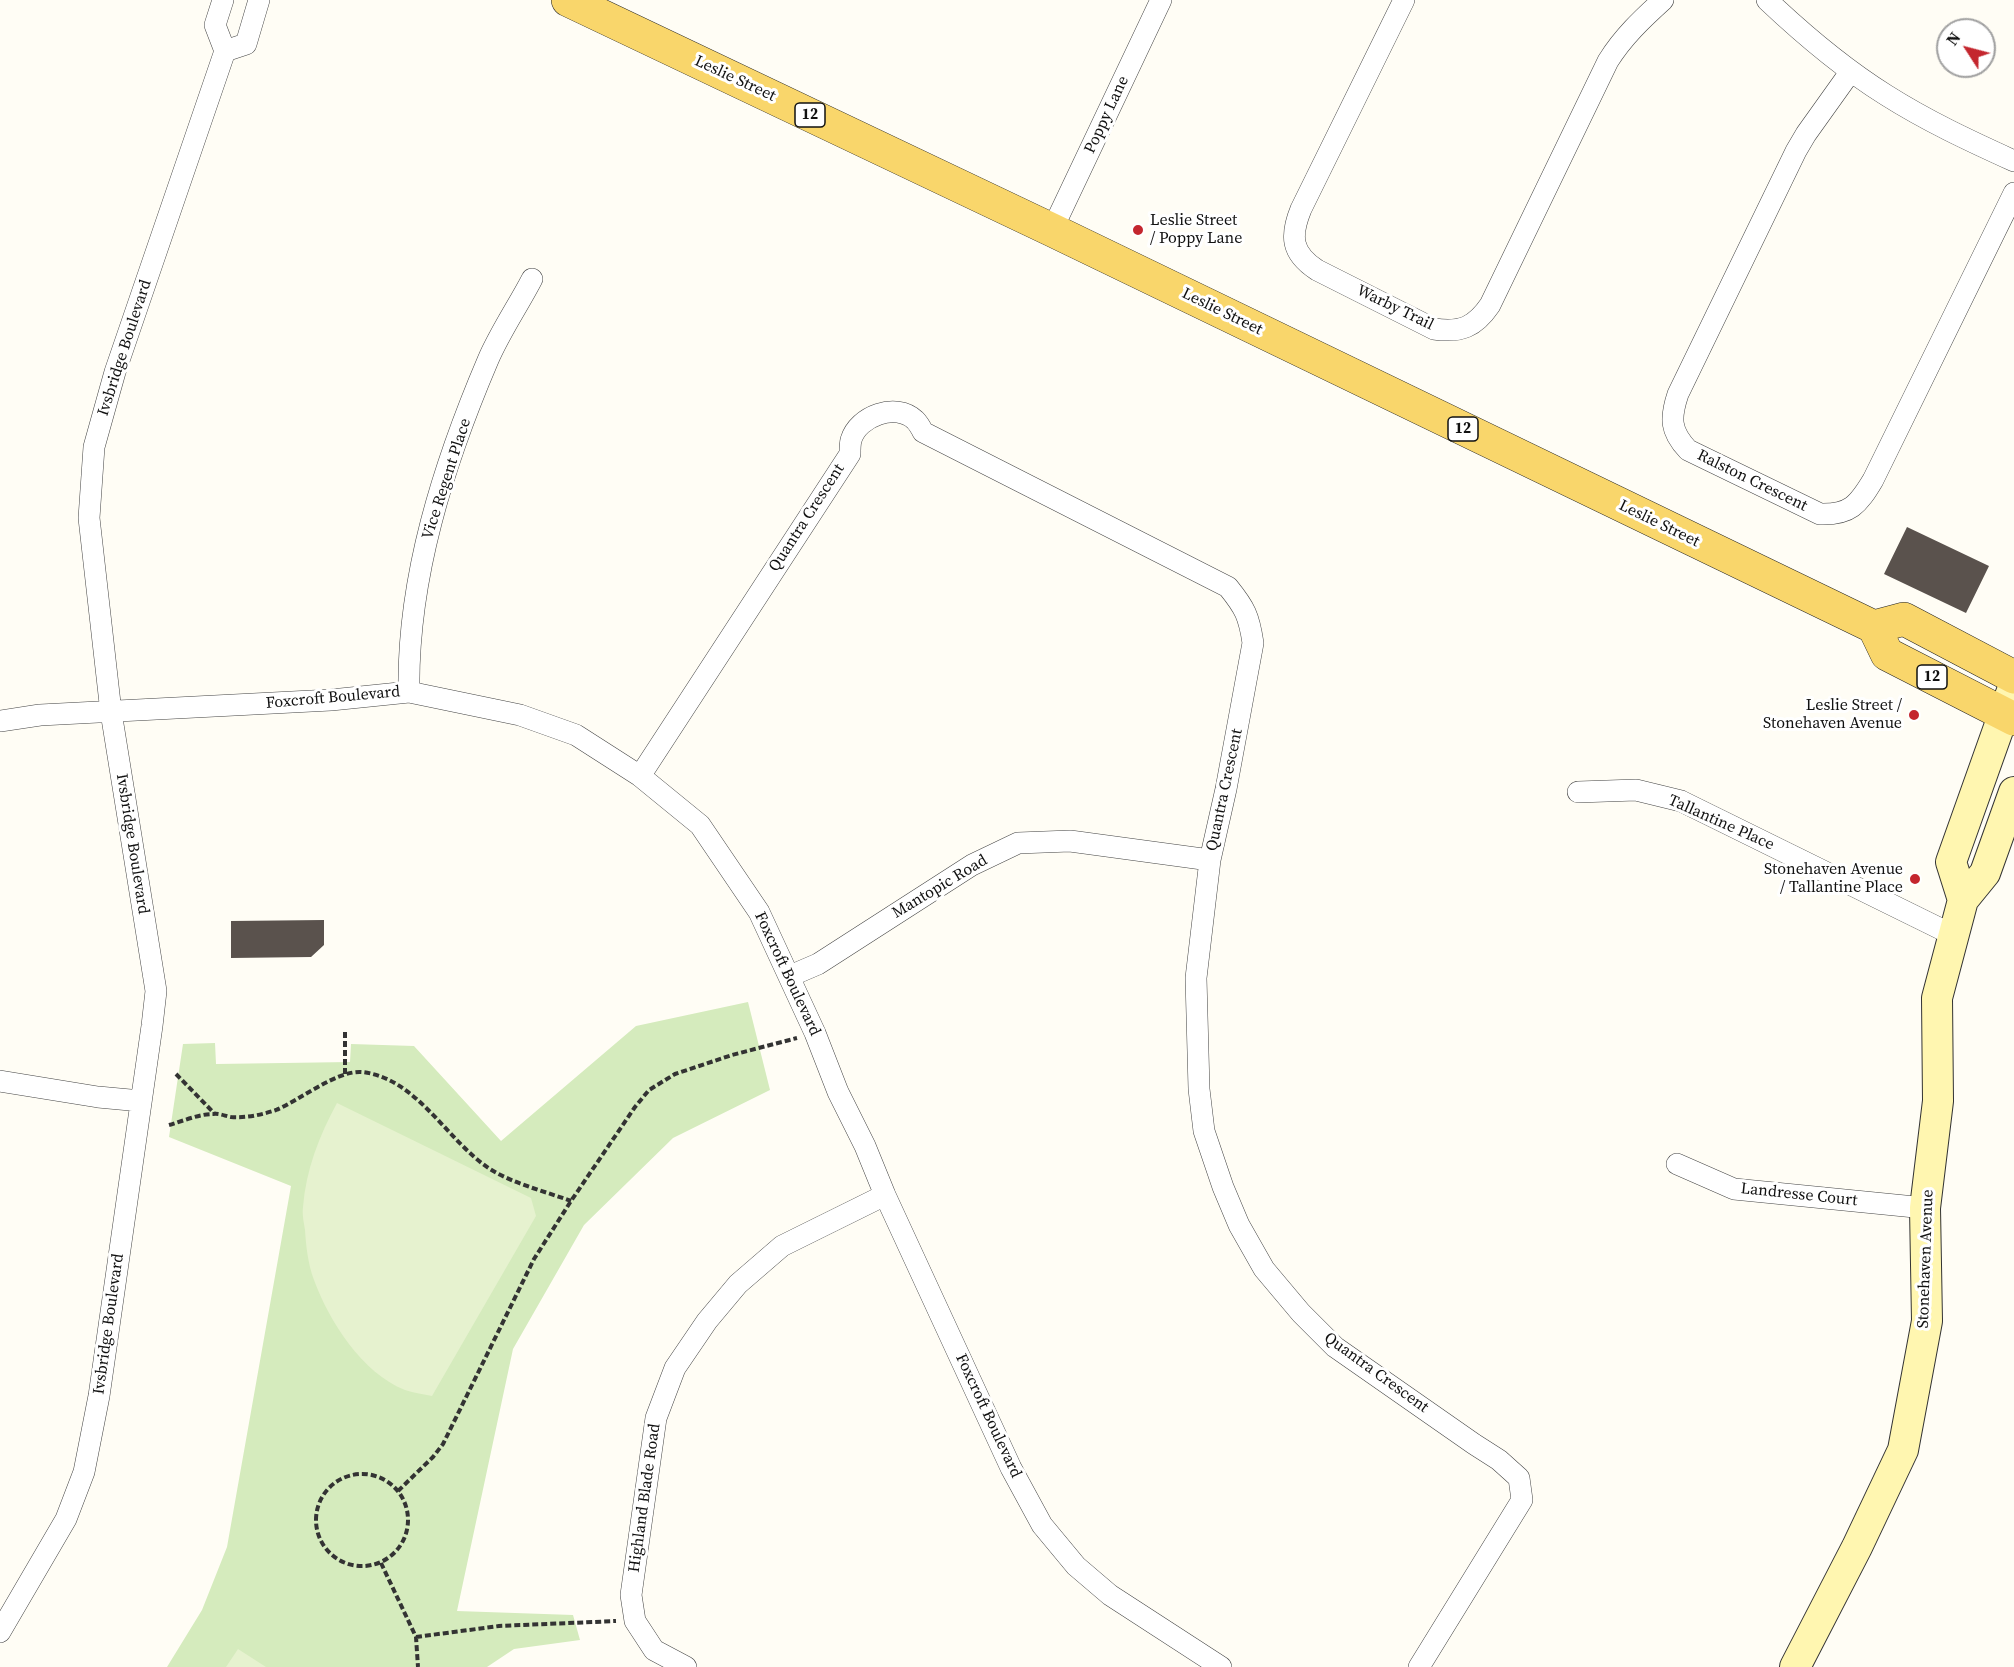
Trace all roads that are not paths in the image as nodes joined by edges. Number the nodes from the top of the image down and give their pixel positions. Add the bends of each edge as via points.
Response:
1 (223, 0) edge
2 (259, 0) edge
3 (568, 0) edge
4 (1161, 0) edge
5 (1404, 0) edge
6 (1663, 0) edge
7 (1767, 0) edge
8 (225, 51) junction
9 (1851, 71) junction
10 (2014, 162) edge
11 (2014, 193) edge
12 (1052, 230) junction
13 (532, 279) dead end
14 (1874, 627) junction
15 (2014, 677) edge
16 (409, 692) junction
17 (2011, 706) edge
18 (111, 712) junction
19 (0, 721) edge
20 (640, 776) junction
21 (1578, 792) dead end
22 (2014, 792) edge
23 (1210, 860) junction
24 (1963, 900) junction
25 (1953, 935) junction
26 (790, 976) junction
27 (0, 1081) edge
28 (141, 1101) junction
29 (1677, 1164) dead end
30 (885, 1195) junction
31 (1925, 1208) junction
32 (0, 1632) edge
33 (1802, 1664) edge
34 (686, 1667) edge
35 (1221, 1667) edge
36 (1419, 1667) edge

1 - 8 street via 215,25
2 - 8 street via 246,44
3 - 12 main road, Leslie Street / 12
4 - 12 street, Poppy Lane
5 - 6 street, Warby Trail via 1300,209 1293,238 1306,263 1317,270 1445,331 1470,326 1481,318 1608,61 1632,29
7 - 9 street via 1813,43
8 - 18 street, Ivsbridge Boulevard via 115,372 94,447 90,518
9 - 10 street via 1920,115
9 - 11 street, Ralston Crescent via 1796,151 1678,394 1674,430 1688,450 1820,514 1850,510 1873,480
12 - 14 main road, Leslie Street / 12
13 - 16 street, Vice Regent Place via 489,358 445,474 420,568 408,653
14 - 15 main road, 12 via 1904,619
14 - 17 main road, 12 via 1887,654
16 - 18 street, Foxcroft Boulevard
16 - 20 street, Foxcroft Boulevard via 520,715 576,735
17 - 24 street via 1951,862
18 - 19 street, Foxcroft Boulevard
18 - 28 street, Ivsbridge Boulevard via 156,991
20 - 23 street, Quantra Crescent via 850,454 851,440 858,428 869,418 899,413 914,419 923,432 1228,587 1243,606 1250,622 1251,659
20 - 26 street, Foxcroft Boulevard via 700,825 759,912
21 - 25 street, Tallantine Place via 1636,790 1681,801
22 - 24 street, Stonehaven Avenue via 1985,873
23 - 26 street, Mantopic Road via 1070,841 1018,843 972,865 818,964
23 - 36 street, Quantra Crescent via 1196,978 1199,1089 1204,1131 1239,1225 1264,1269 1335,1347 1500,1460 1519,1478 1522,1500
24 - 25 street, Stonehaven Avenue
25 - 31 street, Stonehaven Avenue via 1937,998 1938,1101
26 - 30 street, Foxcroft Boulevard
27 - 28 street
28 - 32 street, Ivsbridge Boulevard via 99,1396 84,1472 66,1519
29 - 31 street, Landresse Court via 1734,1189
30 - 34 street, Highland Blade Road via 782,1246 738,1284 675,1368 656,1418 631,1595 635,1621 654,1650
30 - 35 street, Foxcroft Boulevard via 1011,1468 1042,1525 1076,1566 1110,1595
31 - 33 street, Stonehaven Avenue via 1927,1320 1903,1450

